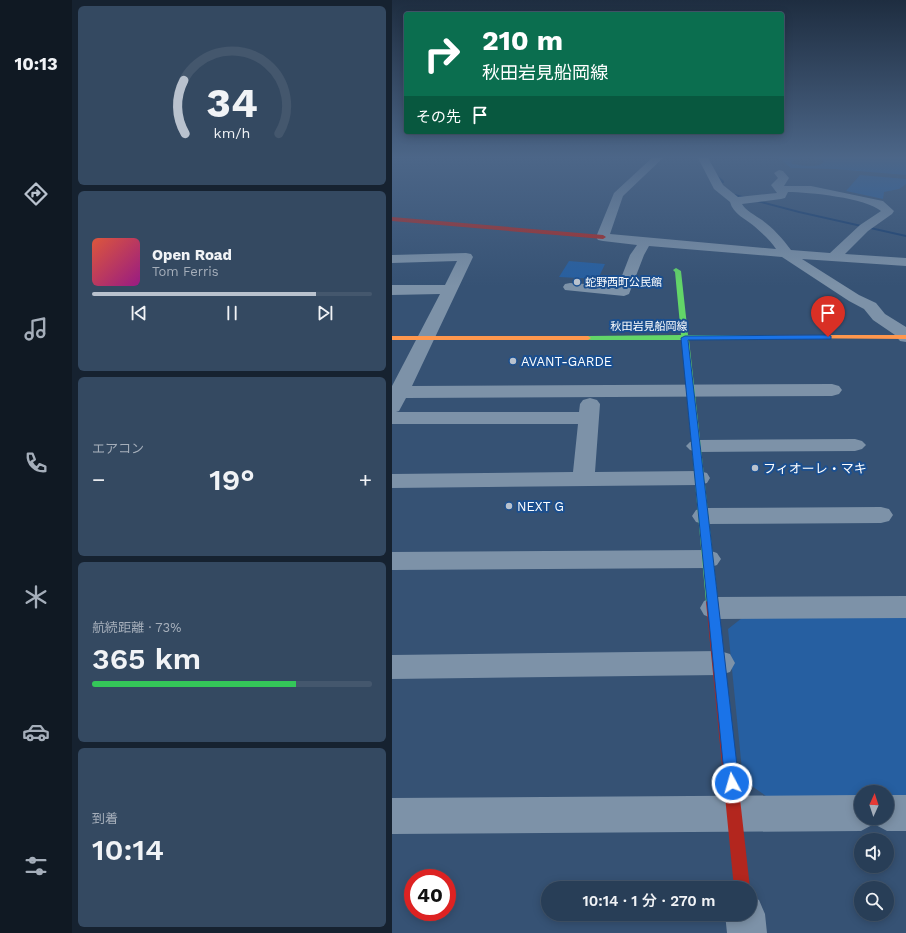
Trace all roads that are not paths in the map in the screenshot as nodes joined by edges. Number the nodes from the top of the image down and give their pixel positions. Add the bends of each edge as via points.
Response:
1 (616, 200) edge
2 (747, 200) joint
3 (751, 200) edge
4 (866, 200) edge
5 (392, 219) edge
6 (603, 237) junction
7 (644, 242) junction
8 (786, 253) junction
9 (834, 256) junction
10 (393, 260) edge
11 (906, 262) edge
12 (676, 270) dead end
13 (570, 288) dead end
14 (450, 289) junction
15 (392, 290) edge
16 (906, 337) edge
17 (392, 338) edge
18 (426, 338) junction
19 (685, 338) junction
20 (832, 390) dead end
21 (591, 391) junction
22 (691, 391) junction
23 (394, 397) edge
24 (392, 418) edge
25 (588, 418) junction
26 (697, 446) junction
27 (855, 446) dead end
28 (699, 478) junction
29 (583, 479) junction
30 (392, 481) edge
31 (881, 515) dead end
32 (704, 516) junction
33 (708, 559) junction
34 (392, 561) edge
35 (906, 607) edge
36 (714, 608) junction
37 (720, 663) junction
38 (392, 667) edge
39 (735, 813) junction
40 (854, 813) edge
41 (894, 813) edge
42 (906, 813) edge
43 (392, 816) edge
44 (741, 881) edge
45 (746, 921) edge
46 (747, 933) edge

1 - 6 street
2 - 3 street
2 - 8 street via 737,206 740,211 758,223
4 - 9 street via 879,202 888,211
5 - 6 street
6 - 7 street
7 - 8 street
7 - 13 street via 624,291
8 - 9 street
8 - 16 street via 808,270 870,306 879,317
9 - 11 street
10 - 14 street via 466,257
12 - 19 street
14 - 15 street
14 - 18 street
16 - 19 street, 秋田岩見船岡線
17 - 18 street, 秋田岩見船岡線
18 - 19 street, 秋田岩見船岡線
18 - 23 street
19 - 22 street
20 - 22 street
21 - 22 street
21 - 23 street
21 - 25 street
22 - 26 street
24 - 25 street
25 - 29 street
26 - 27 street
26 - 28 street
28 - 29 street
28 - 32 street
29 - 30 street
31 - 32 street
32 - 33 street
33 - 34 street
33 - 36 street
35 - 36 street
36 - 37 street
37 - 38 street
37 - 39 street
39 - 40 street
39 - 43 street
39 - 44 street
41 - 42 street
45 - 46 street

